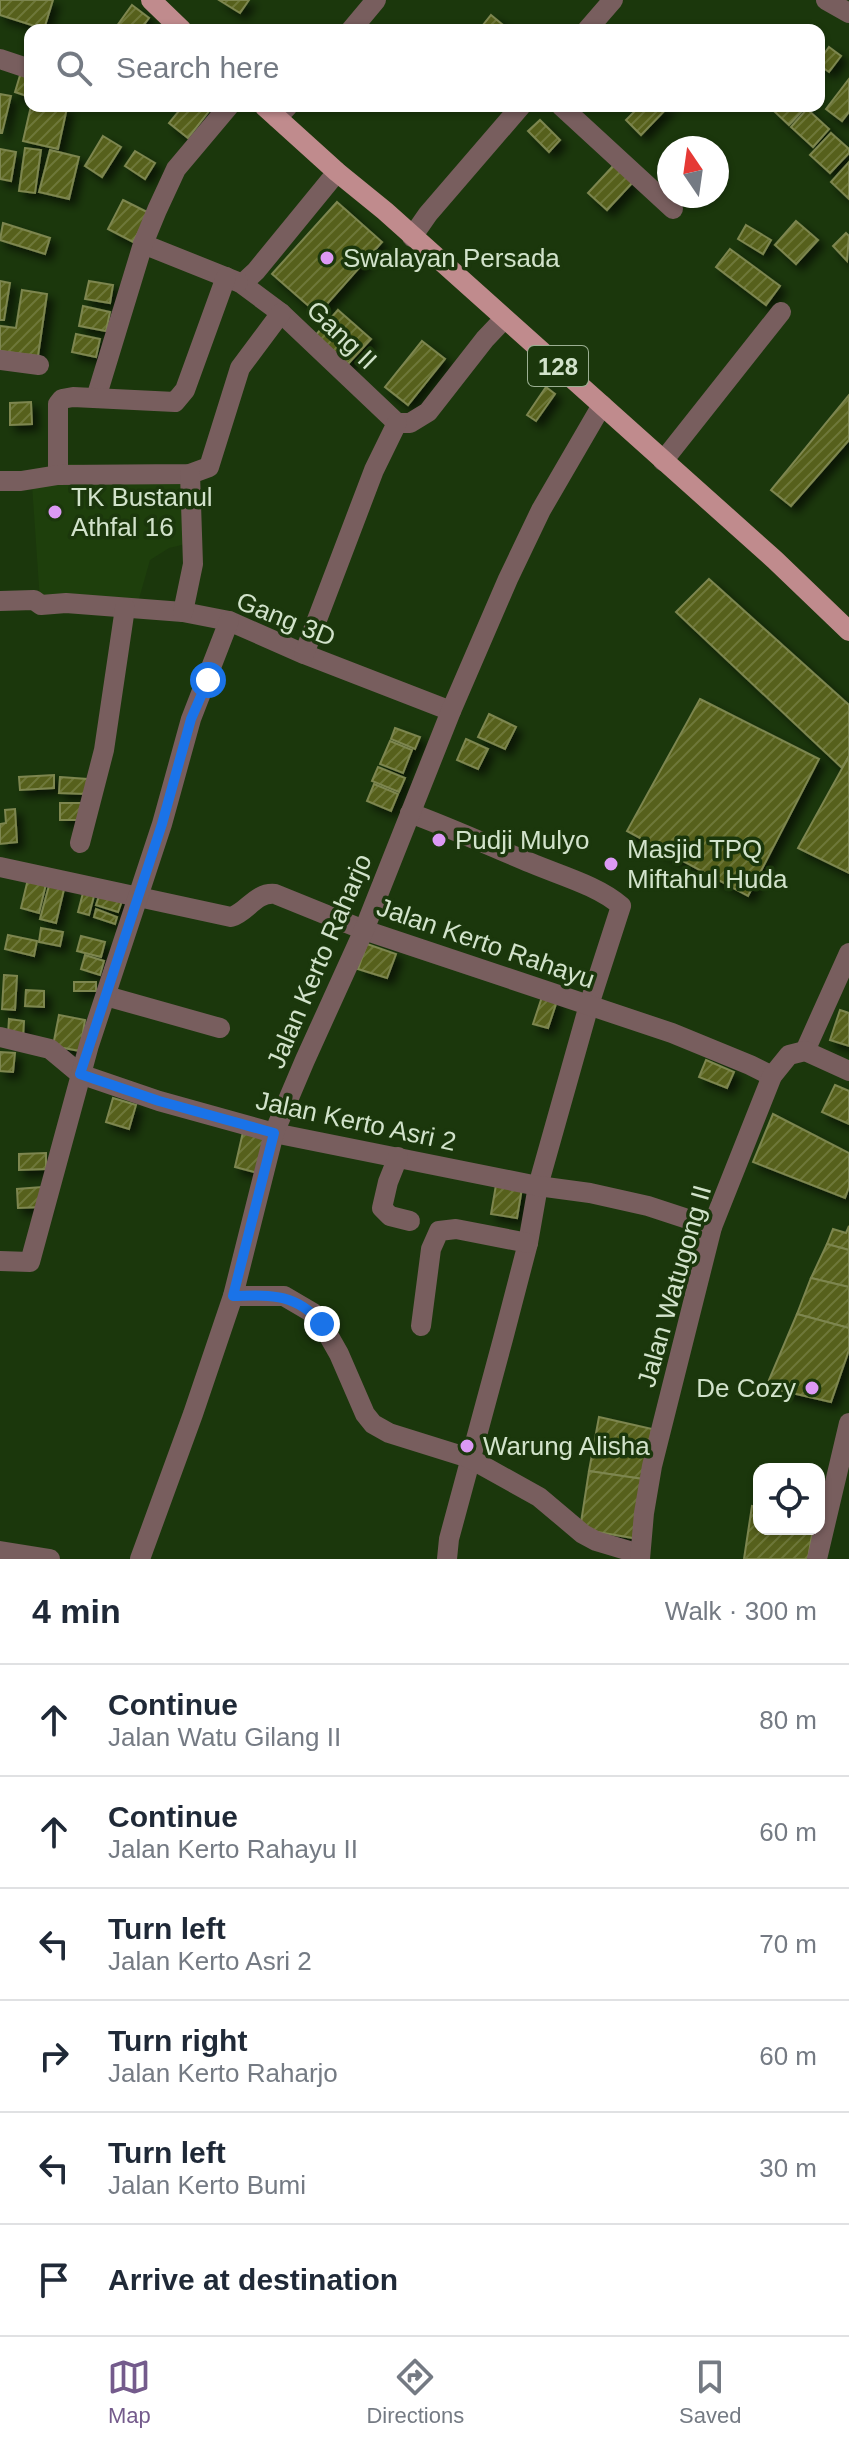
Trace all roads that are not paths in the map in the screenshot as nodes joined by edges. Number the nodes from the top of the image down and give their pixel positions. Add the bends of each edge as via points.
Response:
1 (151, 0) edge
2 (376, 0) edge
3 (613, 0) edge
4 (826, 0) edge
5 (849, 13) edge
6 (176, 24) edge
7 (356, 24) edge
8 (592, 24) edge
9 (0, 59) edge
10 (24, 67) edge
11 (224, 112) edge
12 (278, 112) edge
13 (516, 112) edge
14 (568, 112) edge
15 (337, 172) junction
16 (673, 209) dead end
17 (412, 237) junction
18 (143, 244) junction
19 (234, 280) junction
20 (781, 312) dead end
21 (281, 313) junction
22 (504, 319) junction
23 (0, 360) edge
24 (39, 365) dead end
25 (96, 398) junction
26 (602, 405) junction
27 (397, 423) junction
28 (663, 461) junction
29 (190, 474) junction
30 (58, 475) junction
31 (0, 481) edge
32 (0, 601) edge
33 (125, 608) junction
34 (183, 612) junction
35 (229, 621) junction
36 (849, 631) edge
37 (304, 654) junction
38 (451, 711) junction
39 (410, 813) junction
40 (80, 843) dead end
41 (0, 867) edge
42 (138, 898) junction
43 (364, 930) junction
44 (849, 953) edge
45 (106, 996) junction
46 (589, 1005) junction
47 (220, 1028) dead end
48 (0, 1037) edge
49 (805, 1051) junction
50 (849, 1071) edge
51 (80, 1074) junction
52 (772, 1076) junction
53 (274, 1133) junction
54 (398, 1157) junction
55 (538, 1186) junction
56 (410, 1221) dead end
57 (712, 1227) junction
58 (528, 1243) junction
59 (0, 1261) edge
60 (233, 1296) junction
61 (421, 1326) dead end
62 (849, 1423) edge
63 (469, 1458) junction
64 (844, 1467) edge
65 (0, 1551) edge
66 (640, 1556) edge
67 (50, 1559) edge
68 (140, 1559) edge
69 (447, 1559) edge
70 (817, 1559) edge

1 - 6 main road
2 - 7 street
3 - 8 street
4 - 5 street
9 - 10 street
11 - 18 street via 176,169
12 - 15 main road, 128
13 - 17 street
14 - 16 street
15 - 17 main road, 128
15 - 19 street via 256,271
17 - 22 main road, 128
18 - 19 street, Gang II
18 - 25 street
19 - 21 street, Gang II
19 - 25 street via 181,397 175,402
20 - 28 street
21 - 27 street, Gang II
21 - 29 street via 240,368 209,467
22 - 26 main road, 128
22 - 27 street via 428,412 410,423
23 - 24 street
25 - 30 street via 67,397 58,404
26 - 28 main road, 128
26 - 38 street, Jalan Kerto Raharjo via 541,510
27 - 37 street
28 - 36 main road, 128
29 - 30 street
29 - 34 street via 193,564
30 - 31 street
32 - 33 street, Gang 3D
33 - 34 street, Gang 3D
33 - 40 street via 104,750
34 - 35 street, Gang 3D
35 - 37 street, Gang 3D
35 - 42 street via 191,719
37 - 38 street, Gang 3D
38 - 39 street, Jalan Kerto Raharjo
39 - 43 street, Jalan Kerto Raharjo
39 - 46 street via 578,882 621,906
41 - 42 street, Jalan Kerto Rahayu
42 - 43 street, Jalan Kerto Rahayu via 231,917 269,893
42 - 45 street
43 - 46 street, Jalan Kerto Rahayu
43 - 53 street, Jalan Kerto Raharjo
44 - 49 street, Jalan Watugong II
45 - 47 street
45 - 51 street
46 - 52 street, Jalan Kerto Rahayu
46 - 55 street
48 - 51 street, Jalan Kerto Asri 2 via 50,1049
49 - 50 street
49 - 52 street, Jalan Watugong II via 789,1055
51 - 53 street, Jalan Kerto Asri 2
51 - 59 street via 30,1262
52 - 57 street, Jalan Watugong II
53 - 54 street, Jalan Kerto Asri 2
53 - 60 street, Jalan Kerto Raharjo
54 - 55 street, Jalan Kerto Asri 2
54 - 56 street via 382,1208
55 - 57 street, Jalan Kerto Asri 2 via 648,1206
55 - 58 street
57 - 66 street, Jalan Watugong II via 652,1466
58 - 61 street via 456,1229 439,1231 431,1249
58 - 63 street
60 - 63 street via 284,1296 313,1313 373,1424
60 - 68 street, Jalan Kerto Raharjo
62 - 64 street
63 - 66 street via 539,1497 583,1534
63 - 69 street
64 - 70 street
65 - 67 street

